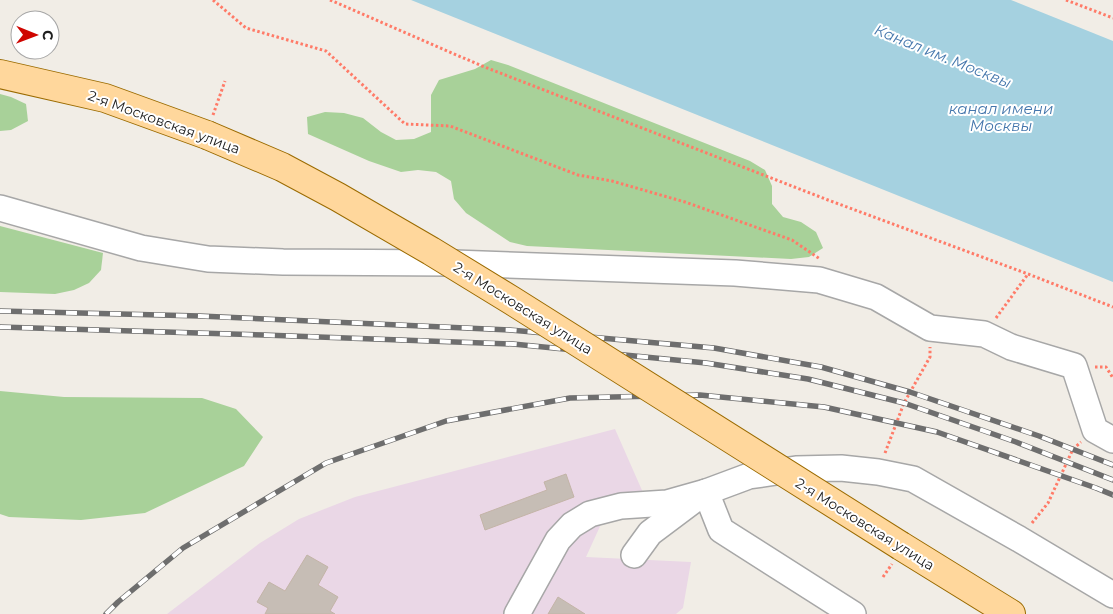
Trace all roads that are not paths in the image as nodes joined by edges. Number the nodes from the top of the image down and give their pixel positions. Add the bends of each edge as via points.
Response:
1 (0, 74) edge
2 (0, 208) edge
3 (1104, 435) edge
4 (706, 492) junction
5 (634, 555) dead end
6 (1113, 595) edge
7 (517, 614) edge
8 (853, 614) edge
9 (1011, 614) edge

1 - 9 main road, 2-я Московская улица, bridge via 105,98 207,135 282,167 511,300
2 - 3 street via 141,248 208,259 454,262 735,273 819,280 876,298 930,328 984,334 1011,347 1074,366
4 - 5 street via 650,533
4 - 6 street via 749,476 796,469 841,468 913,479
4 - 7 street via 667,503 621,506 590,514 572,525 558,540
4 - 8 street via 721,530

